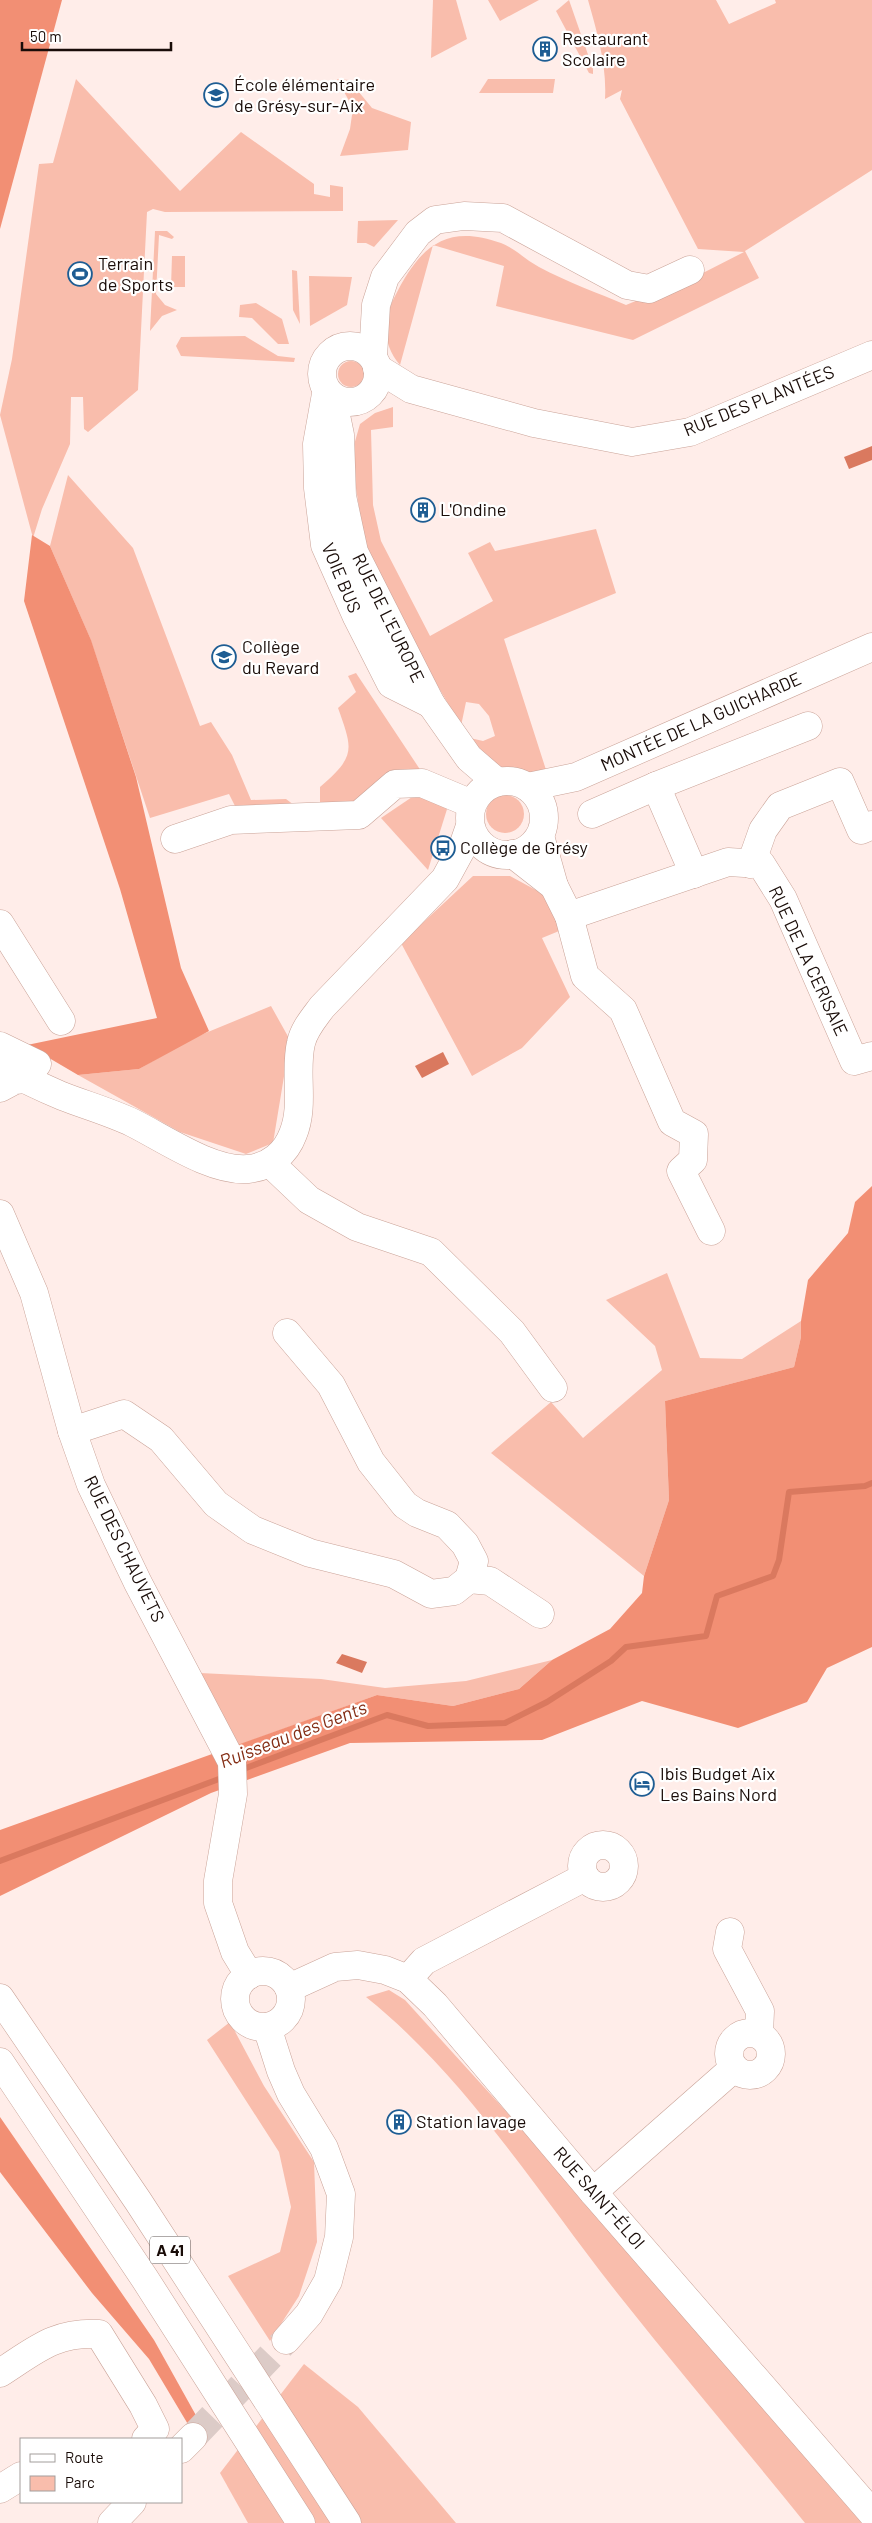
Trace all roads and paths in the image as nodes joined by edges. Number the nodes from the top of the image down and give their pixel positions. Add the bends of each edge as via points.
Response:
1 (690, 270) dead end
2 (872, 355) edge
3 (367, 357) junction
4 (411, 389) junction
5 (329, 393) junction
6 (364, 398) junction
7 (340, 435) junction
8 (872, 647) edge
9 (431, 704) junction
10 (808, 726) dead end
11 (576, 777) junction
12 (656, 786) junction
13 (528, 787) junction
14 (480, 801) junction
15 (543, 810) junction
16 (592, 814) dead end
17 (872, 825) edge
18 (540, 836) junction
19 (175, 840) dead end
20 (506, 854) junction
21 (751, 864) junction
22 (694, 874) junction
23 (446, 879) junction
24 (554, 886) junction
25 (569, 916) junction
26 (0, 924) edge
27 (61, 1021) dead end
28 (872, 1056) edge
29 (7, 1066) edge
30 (270, 1163) junction
31 (0, 1214) edge
32 (711, 1231) dead end
33 (287, 1333) dead end
34 (552, 1388) dead end
35 (72, 1431) junction
36 (469, 1579) junction
37 (540, 1614) dead end
38 (585, 1877) dead end
39 (730, 1932) dead end
40 (249, 1975) junction
41 (408, 1979) junction
42 (289, 1988) junction
43 (0, 1998) edge
44 (267, 2028) junction
45 (0, 2062) edge
46 (593, 2192) junction
47 (286, 2340) tunnel mouth
48 (0, 2374) edge
49 (147, 2438) edge
50 (20, 2477) edge
51 (0, 2489) edge
52 (131, 2503) edge
53 (872, 2513) edge
54 (345, 2517) edge
55 (112, 2523) edge
56 (301, 2523) edge

1 - 3 main road via 649,289 626,285 503,218 464,216 435,220 418,233 388,270 376,305
2 - 4 main road, RUE DES PLANTÉES via 690,432 632,442 534,423
3 - 4 main road, RUE DES PLANTÉES
3 - 5 main road via 334,350 324,362 322,377
3 - 6 main road via 376,382
4 - 6 main road, RUE DES PLANTÉES
5 - 6 main road via 345,402
5 - 7 main road, RUE DE L'EUROPE
5 - 9 main road, VOIE BUS via 317,444 324,545 391,684
6 - 7 main road
7 - 9 main road, RUE DE L'EUROPE via 342,496 354,552
8 - 11 main road, MONTÉE DE LA GUICHARDE
9 - 14 main road, RUE DE L'EUROPE via 469,758
10 - 12 main road
11 - 13 main road, MONTÉE DE LA GUICHARDE
11 - 15 main road
12 - 16 main road
12 - 22 main road
13 - 14 main road via 518,782
13 - 15 main road
14 - 19 main road via 422,784 395,784 359,815 231,820
14 - 20 main road via 480,844
14 - 23 main road
15 - 18 main road
17 - 21 main road via 861,830 840,782 780,806 763,830
18 - 20 main road via 530,847
18 - 24 main road
20 - 23 main road
20 - 24 main road
21 - 22 main road via 728,862
21 - 28 main road, RUE DE LA CERISAIE via 761,864 783,899 854,1061
22 - 25 main road
23 - 30 main road via 322,1007 308,1027 300,1043 298,1116 294,1132 284,1150
24 - 25 main road
25 - 32 main road via 585,976 623,1010 672,1122 694,1134 693,1160 681,1171
26 - 27 main road
29 - 30 main road via 72,1080 132,1123 229,1168 249,1169
30 - 34 main road via 308,1200 358,1226 431,1252 512,1332
31 - 35 main road, RUE DES CHAUVETS via 34,1293
33 - 36 main road via 331,1384 371,1462 404,1505 447,1525 465,1544 474,1561
35 - 36 main road via 124,1414 161,1439 216,1504 253,1530 310,1553 394,1574 431,1594 454,1591
35 - 40 main road, RUE DES CHAUVETS via 104,1514 233,1771 232,1803 218,1881 218,1903 235,1952
36 - 37 main road via 490,1581
38 - 41 main road via 424,1961
39 - 46 main road via 727,1949 760,2011 759,2034 744,2033 732,2041 728,2055 734,2068
40 - 42 main road via 272,1972
40 - 44 main road via 238,1986 237,2009 240,2016 252,2025
41 - 42 main road, RUE SAINT-ÉLOI via 358,1965 336,1967
41 - 46 main road, RUE SAINT-ÉLOI via 435,2004
42 - 44 main road via 292,1996 288,2013 283,2020
43 - 54 main road, A 41 via 138,2201
44 - 47 main road via 281,2071 324,2148 341,2194 338,2237 328,2281 309,2314
45 - 56 main road, A 41
46 - 53 main road, RUE SAINT-ÉLOI
48 - 49 main road via 51,2340 76,2333 99,2334 155,2429
50 - 51 main road
52 - 55 main road

